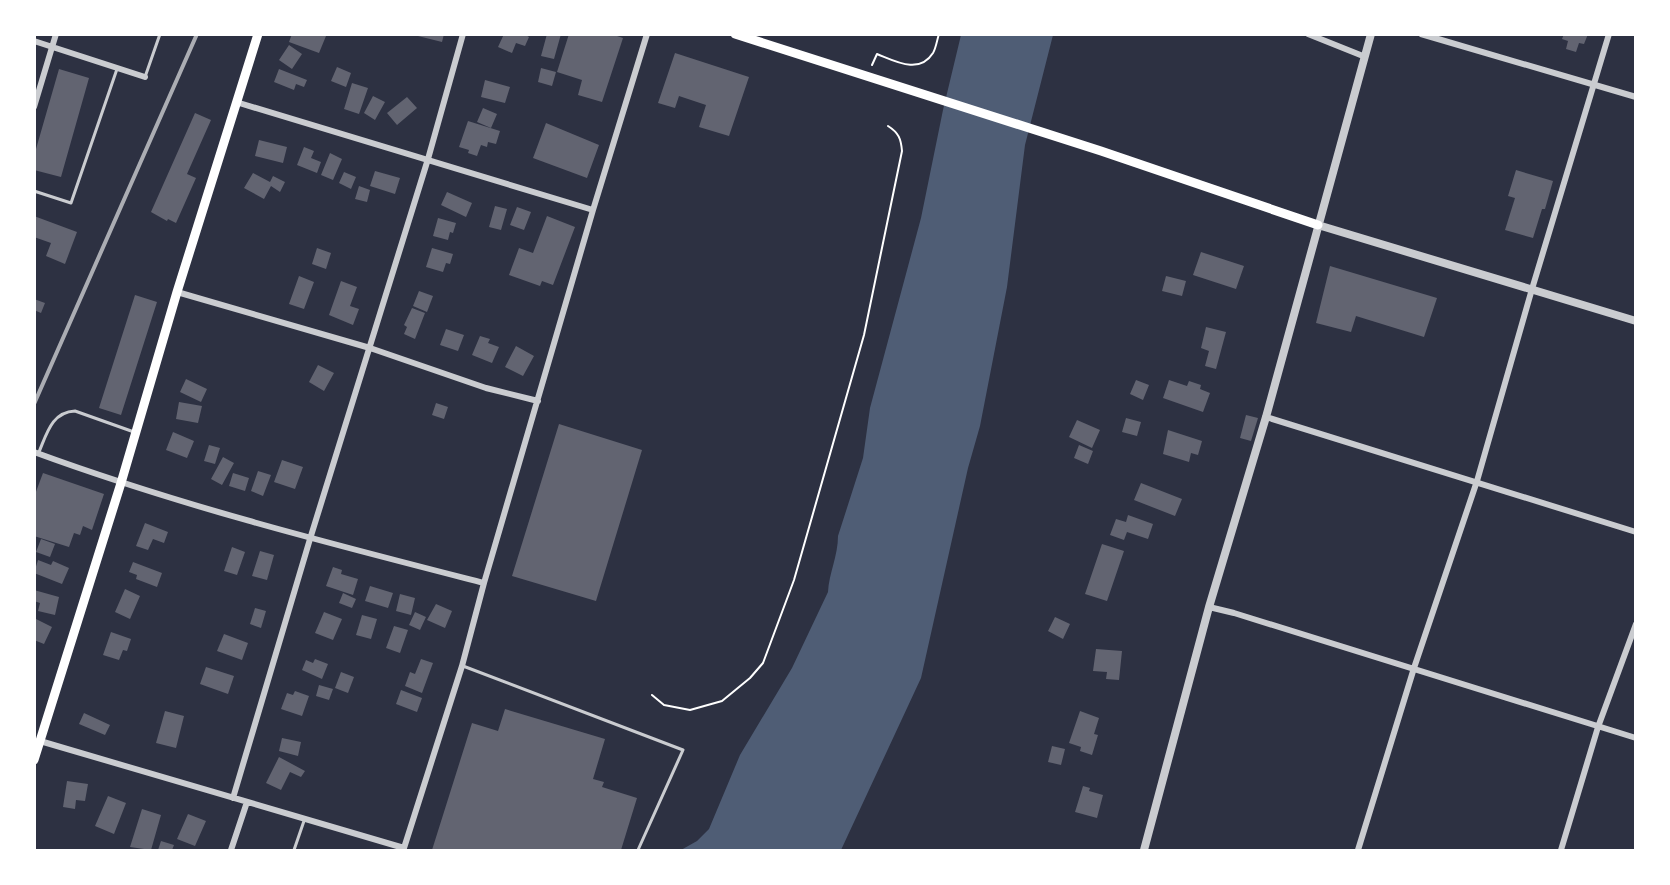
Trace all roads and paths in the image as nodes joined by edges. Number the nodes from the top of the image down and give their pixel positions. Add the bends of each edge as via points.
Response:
1 (56, 34) edge
2 (160, 34) edge
3 (258, 34) edge
4 (463, 34) edge
5 (647, 34) edge
6 (735, 34) edge
7 (939, 34) edge
8 (1308, 34) edge
9 (1371, 34) edge
10 (1421, 34) edge
11 (1610, 34) edge
12 (34, 41) edge
13 (53, 47) junction
14 (1363, 56) junction
15 (117, 68) junction
16 (867, 76) junction
17 (145, 77) joint
18 (1595, 84) junction
19 (1635, 97) edge
20 (236, 102) junction
21 (34, 107) edge
22 (888, 126) dead end
23 (428, 159) junction
24 (34, 191) edge
25 (593, 210) junction
26 (1318, 225) junction
27 (1532, 290) junction
28 (177, 292) junction
29 (1635, 321) edge
30 (370, 348) junction
31 (538, 401) junction
32 (1266, 417) junction
33 (136, 432) junction
34 (36, 452) edge
35 (1477, 481) junction
36 (121, 483) junction
37 (1635, 532) edge
38 (310, 539) junction
39 (484, 583) junction
40 (1209, 607) junction
41 (1635, 624) edge
42 (462, 666) junction
43 (1414, 668) junction
44 (652, 695) dead end
45 (1599, 727) junction
46 (1635, 738) edge
47 (40, 741) junction
48 (34, 760) edge
49 (233, 798) junction
50 (247, 802) junction
51 (305, 818) junction
52 (404, 849) edge
53 (231, 850) edge
54 (294, 850) edge
55 (638, 850) edge
56 (1144, 850) edge
57 (1358, 850) edge
58 (1561, 850) edge

1 - 13 street
2 - 17 lane
3 - 20 main road
4 - 23 street
5 - 25 street
6 - 16 main road
7 - 16 path via 933,53 923,62 910,66 877,54
8 - 14 street
9 - 14 street
10 - 18 street
11 - 18 street
12 - 13 street
13 - 15 street
13 - 21 street
14 - 26 street
15 - 17 street
15 - 24 lane via 71,203
16 - 26 main road
18 - 19 street
18 - 27 street
20 - 23 street
20 - 28 main road
22 - 44 path via 897,131 902,151 864,334 794,580 763,663 722,701 690,710 664,705
23 - 25 street
23 - 30 street
25 - 31 street
26 - 27 street
26 - 32 street
27 - 29 street
27 - 35 street
28 - 30 street
28 - 33 main road
30 - 31 street via 486,388
30 - 38 street
31 - 39 street
32 - 35 street
32 - 40 street
33 - 34 lane via 66,411 53,421
33 - 36 main road
34 - 36 street
35 - 37 street
35 - 43 street
36 - 38 street
36 - 47 main road
38 - 39 street
38 - 49 street
39 - 42 street
40 - 43 street
40 - 56 street
41 - 45 street
42 - 52 street
42 - 55 lane via 683,750
43 - 45 street
43 - 57 street
45 - 46 street
45 - 58 street
47 - 48 main road
47 - 49 street
49 - 50 street
50 - 51 street
50 - 53 street
51 - 52 street
51 - 54 lane

